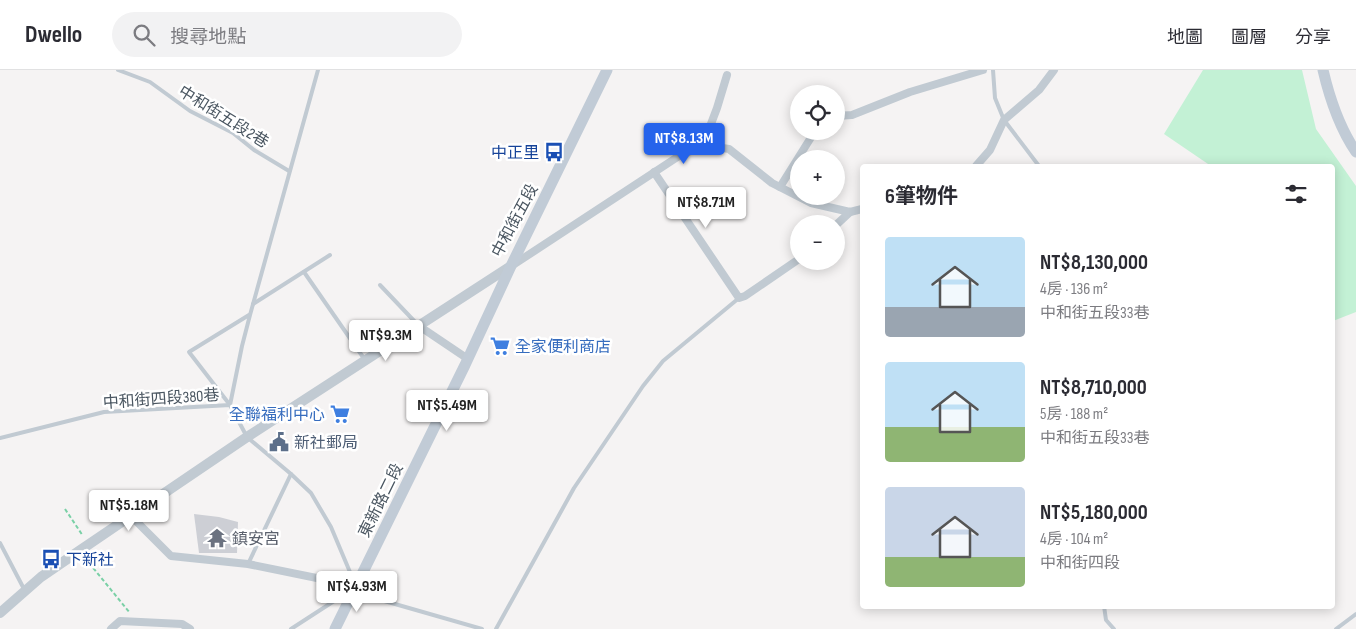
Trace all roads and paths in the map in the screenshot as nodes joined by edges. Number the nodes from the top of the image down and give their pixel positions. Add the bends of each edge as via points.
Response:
1 (118, 70) edge
2 (318, 70) edge
3 (607, 70) edge
4 (983, 70) edge
5 (993, 70) edge
6 (1054, 70) edge
7 (1323, 70) edge
8 (727, 75) dead end
9 (845, 115) edge
10 (1004, 120) junction
11 (809, 140) edge
12 (703, 145) junction
13 (1356, 152) edge
14 (978, 164) edge
15 (1037, 164) edge
16 (289, 171) junction
17 (654, 172) junction
18 (780, 187) junction
19 (860, 210) edge
20 (850, 212) junction
21 (845, 217) edge
22 (330, 255) dead end
23 (790, 265) edge
24 (511, 266) junction
25 (304, 272) junction
26 (380, 285) dead end
27 (739, 298) junction
28 (253, 304) junction
29 (250, 315) junction
30 (419, 326) junction
31 (468, 359) junction
32 (365, 360) junction
33 (230, 406) junction
34 (247, 436) junction
35 (0, 438) edge
36 (292, 474) junction
37 (65, 509) dead end
38 (131, 516) junction
39 (0, 543) edge
40 (88, 544) junction
41 (79, 551) junction
42 (248, 564) junction
43 (356, 586) junction
44 (26, 591) junction
45 (1104, 609) edge
46 (0, 613) edge
47 (1356, 614) edge
48 (138, 622) junction
49 (112, 629) edge
50 (190, 629) edge
51 (291, 629) edge
52 (335, 629) edge
53 (482, 629) edge
54 (496, 629) edge
55 (1114, 629) edge
56 (1336, 629) edge

1 - 16 lane, 中和街五段2巷 via 150,82 190,111 233,134
2 - 16 lane
3 - 24 main road, 中和街五段
4 - 9 street
5 - 10 lane via 995,98
6 - 10 street via 1039,90
7 - 13 main road via 1339,122
8 - 12 street
10 - 14 street via 990,150
10 - 15 lane
11 - 18 street
12 - 17 street
12 - 18 street via 729,149
16 - 28 lane
17 - 24 street
17 - 27 street
18 - 20 street via 811,203
19 - 20 street
20 - 21 street
22 - 25 lane
23 - 27 street
24 - 30 street, 中和街五段
24 - 31 main road, 東新路二段
25 - 28 lane
25 - 32 lane
26 - 30 lane
27 - 54 lane via 664,361 643,386 574,488
28 - 29 lane
29 - 33 lane
29 - 33 lane via 189,352
30 - 31 street
30 - 32 street, 中和街五段
31 - 43 main road, 東新路二段
32 - 34 street, 中和街五段
33 - 34 lane, 中和街四段380巷
33 - 35 lane, 中和街四段380巷 via 104,412
34 - 36 lane
34 - 38 street, 中和街五段
36 - 42 lane
36 - 43 lane via 311,493 331,526
37 - 40 path
38 - 40 street, 中和街五段
38 - 42 street via 171,556
39 - 44 lane
40 - 41 street, 中和街五段
41 - 44 street, 中和街五段
41 - 48 path
42 - 43 street
43 - 51 lane
43 - 52 main road, 東新路二段
43 - 53 lane via 381,600
44 - 46 street, 中和街五段
45 - 55 lane via 1106,620
47 - 56 lane
48 - 49 street via 120,621
48 - 50 street via 182,624

